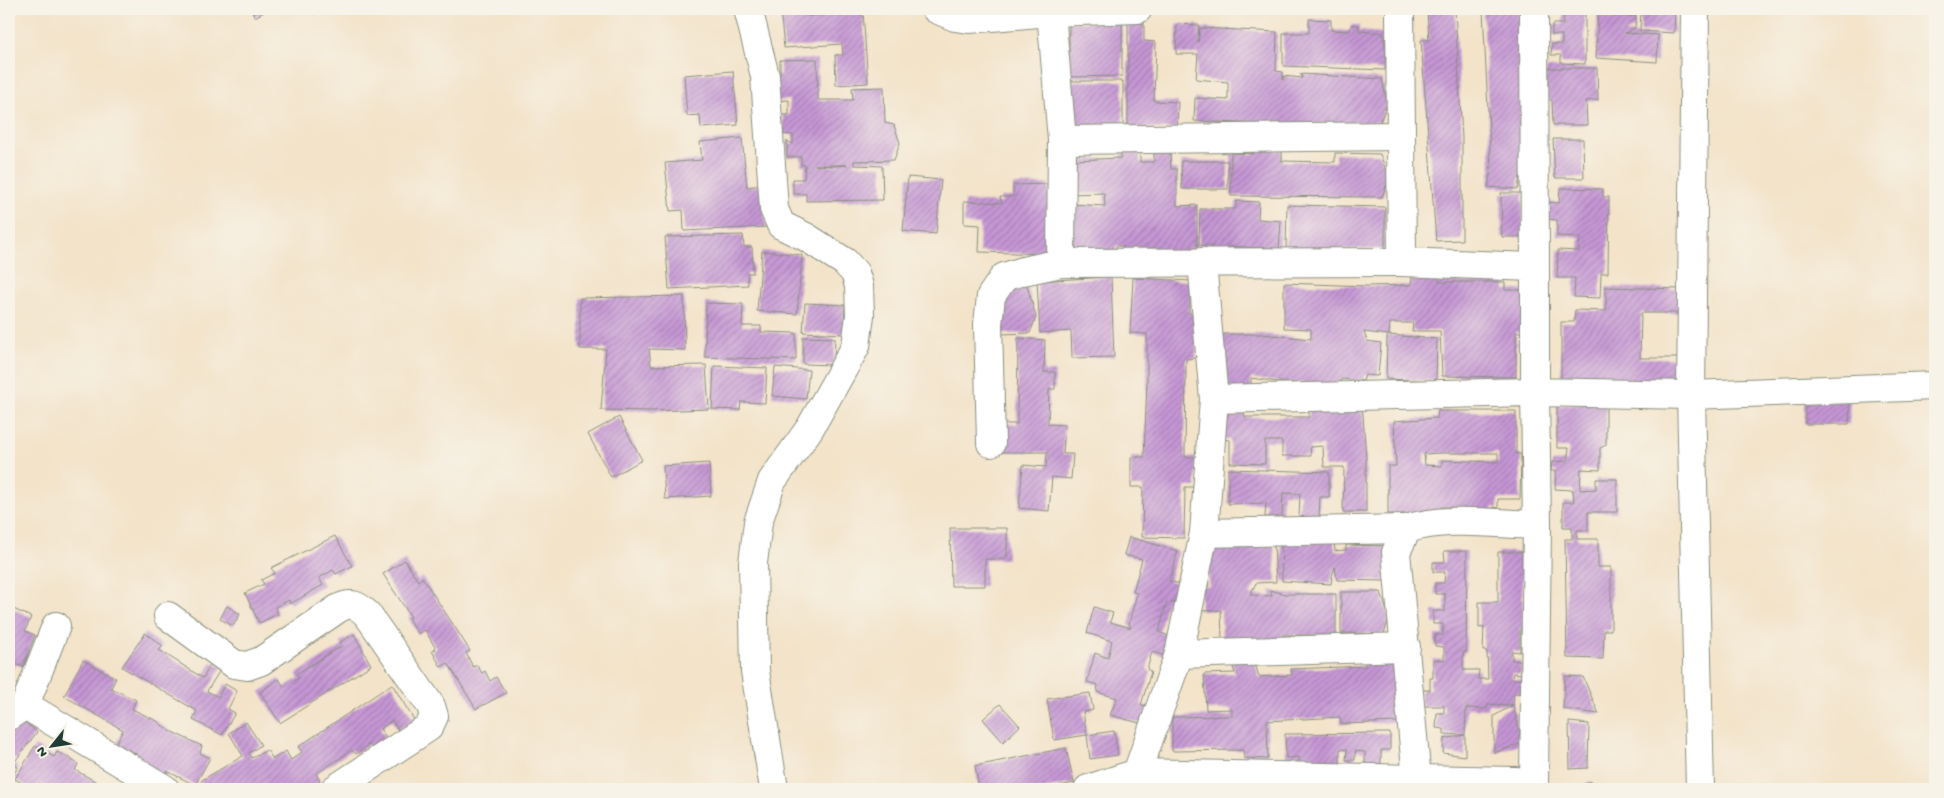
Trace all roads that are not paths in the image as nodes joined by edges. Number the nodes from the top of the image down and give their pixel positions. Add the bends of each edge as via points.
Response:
1 (748, 9) edge
2 (936, 9) edge
3 (1138, 9) edge
4 (1400, 9) edge
5 (1534, 9) edge
6 (1694, 9) edge
7 (1051, 12) junction
8 (1400, 136) junction
9 (1062, 140) junction
10 (1202, 262) junction
11 (1402, 262) junction
12 (1061, 263) junction
13 (1534, 267) junction
14 (1935, 386) edge
15 (1535, 392) junction
16 (1691, 395) junction
17 (1214, 399) junction
18 (991, 443) dead end
19 (1537, 525) junction
20 (1407, 529) junction
21 (1204, 533) junction
22 (168, 616) dead end
23 (56, 626) dead end
24 (1406, 647) junction
25 (1179, 654) junction
26 (17, 711) edge
27 (1137, 773) junction
28 (1417, 780) junction
29 (1534, 786) edge
30 (165, 789) edge
31 (335, 789) edge
32 (774, 789) edge
33 (1088, 789) edge
34 (1700, 789) edge

1 - 32 street via 765,76 774,209 781,225 845,262 855,273 860,315 856,346 810,428 772,481 758,522 753,563 755,671
2 - 7 street via 969,19
3 - 7 street
4 - 8 street
5 - 13 street
6 - 16 street
7 - 9 street
8 - 9 street
8 - 11 street
9 - 12 street
10 - 11 street
10 - 12 street
10 - 17 street
11 - 13 street
12 - 18 street via 1004,277 991,296 988,324
13 - 15 street
14 - 16 street
15 - 16 street
15 - 17 street
15 - 19 street
16 - 34 street
17 - 21 street
19 - 20 street via 1439,522
19 - 29 street
20 - 21 street
20 - 24 street via 1396,552
21 - 25 street
22 - 31 street via 234,664 247,666 261,661 347,604 357,605 368,614 431,706 434,716 429,727
23 - 26 street
24 - 25 street
24 - 28 street
25 - 27 street
26 - 30 street
27 - 28 street
27 - 33 street
28 - 29 street

